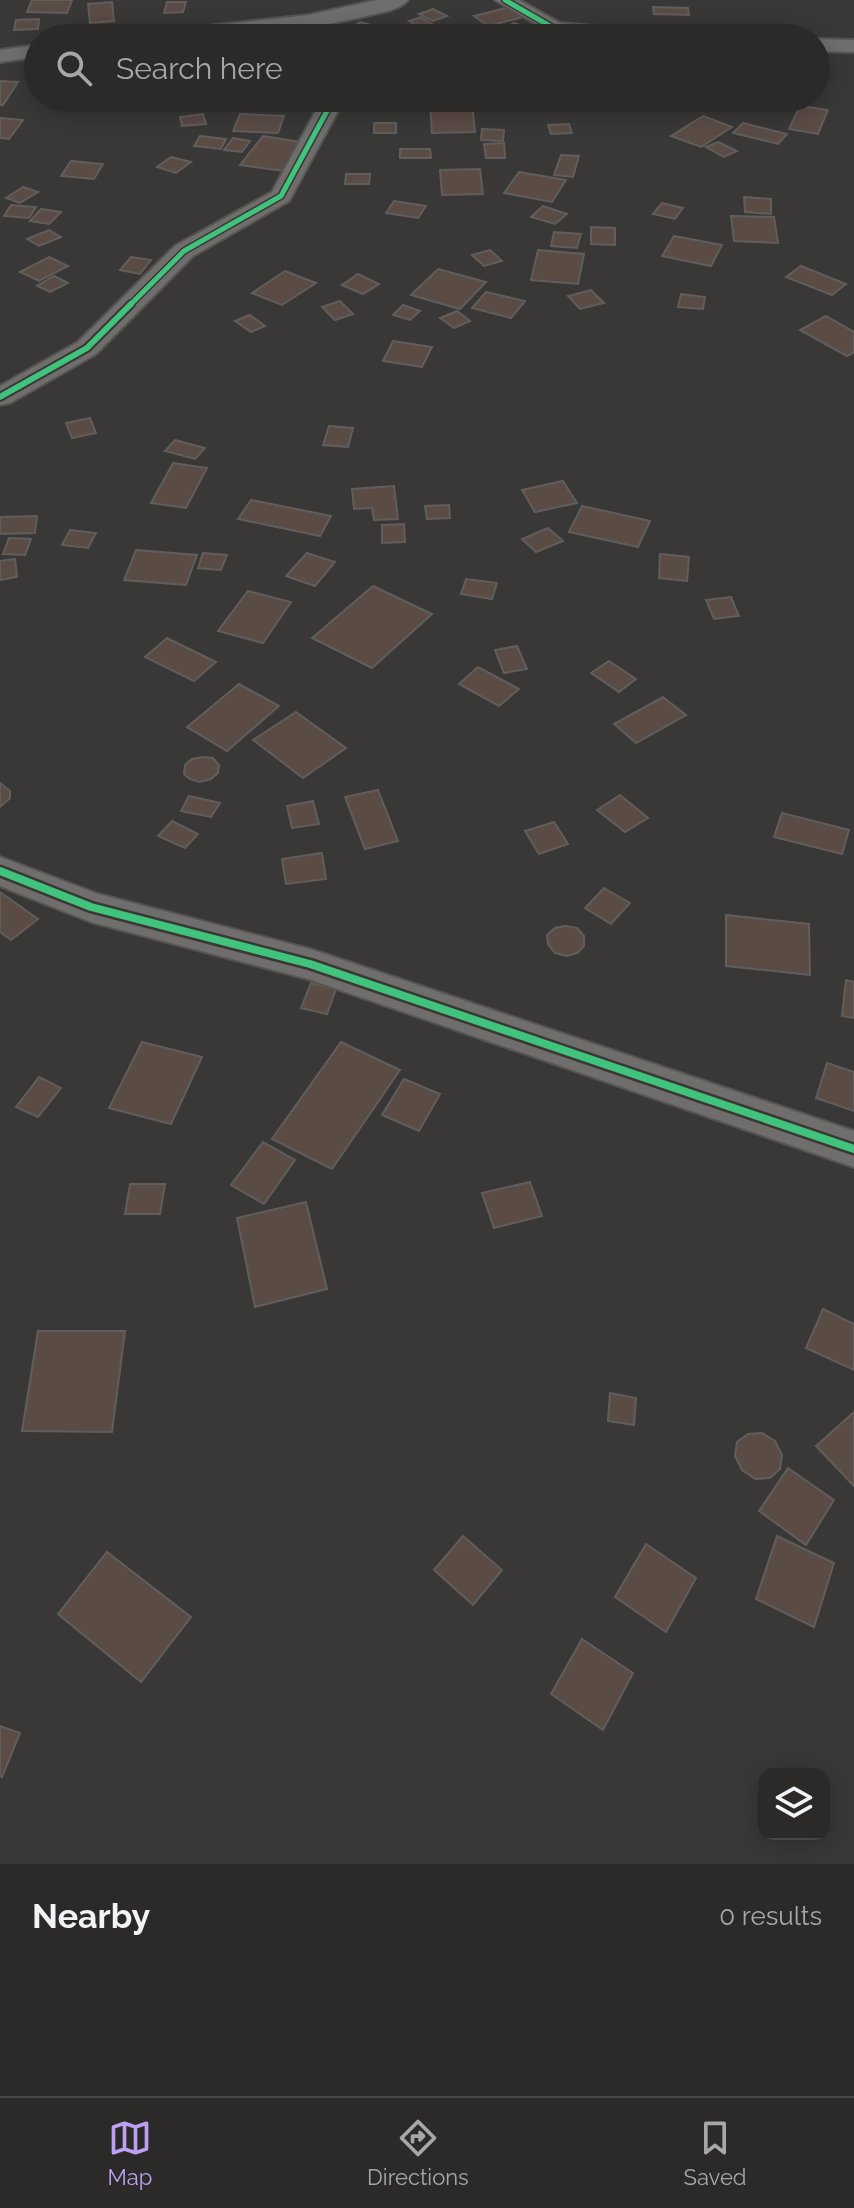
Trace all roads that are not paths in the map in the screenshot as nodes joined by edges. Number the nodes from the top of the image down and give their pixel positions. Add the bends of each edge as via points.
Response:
1 (398, 0) edge
2 (505, 0) edge
3 (324, 24) edge
4 (546, 24) edge
5 (830, 45) edge
6 (854, 46) edge
7 (24, 53) edge
8 (0, 56) edge
9 (326, 112) edge
10 (0, 397) edge
11 (0, 871) edge
12 (854, 1149) edge

1 - 3 street
2 - 4 street
5 - 6 street
7 - 8 street
9 - 10 street via 281,196 184,251 87,348
11 - 12 street via 91,907 310,964

